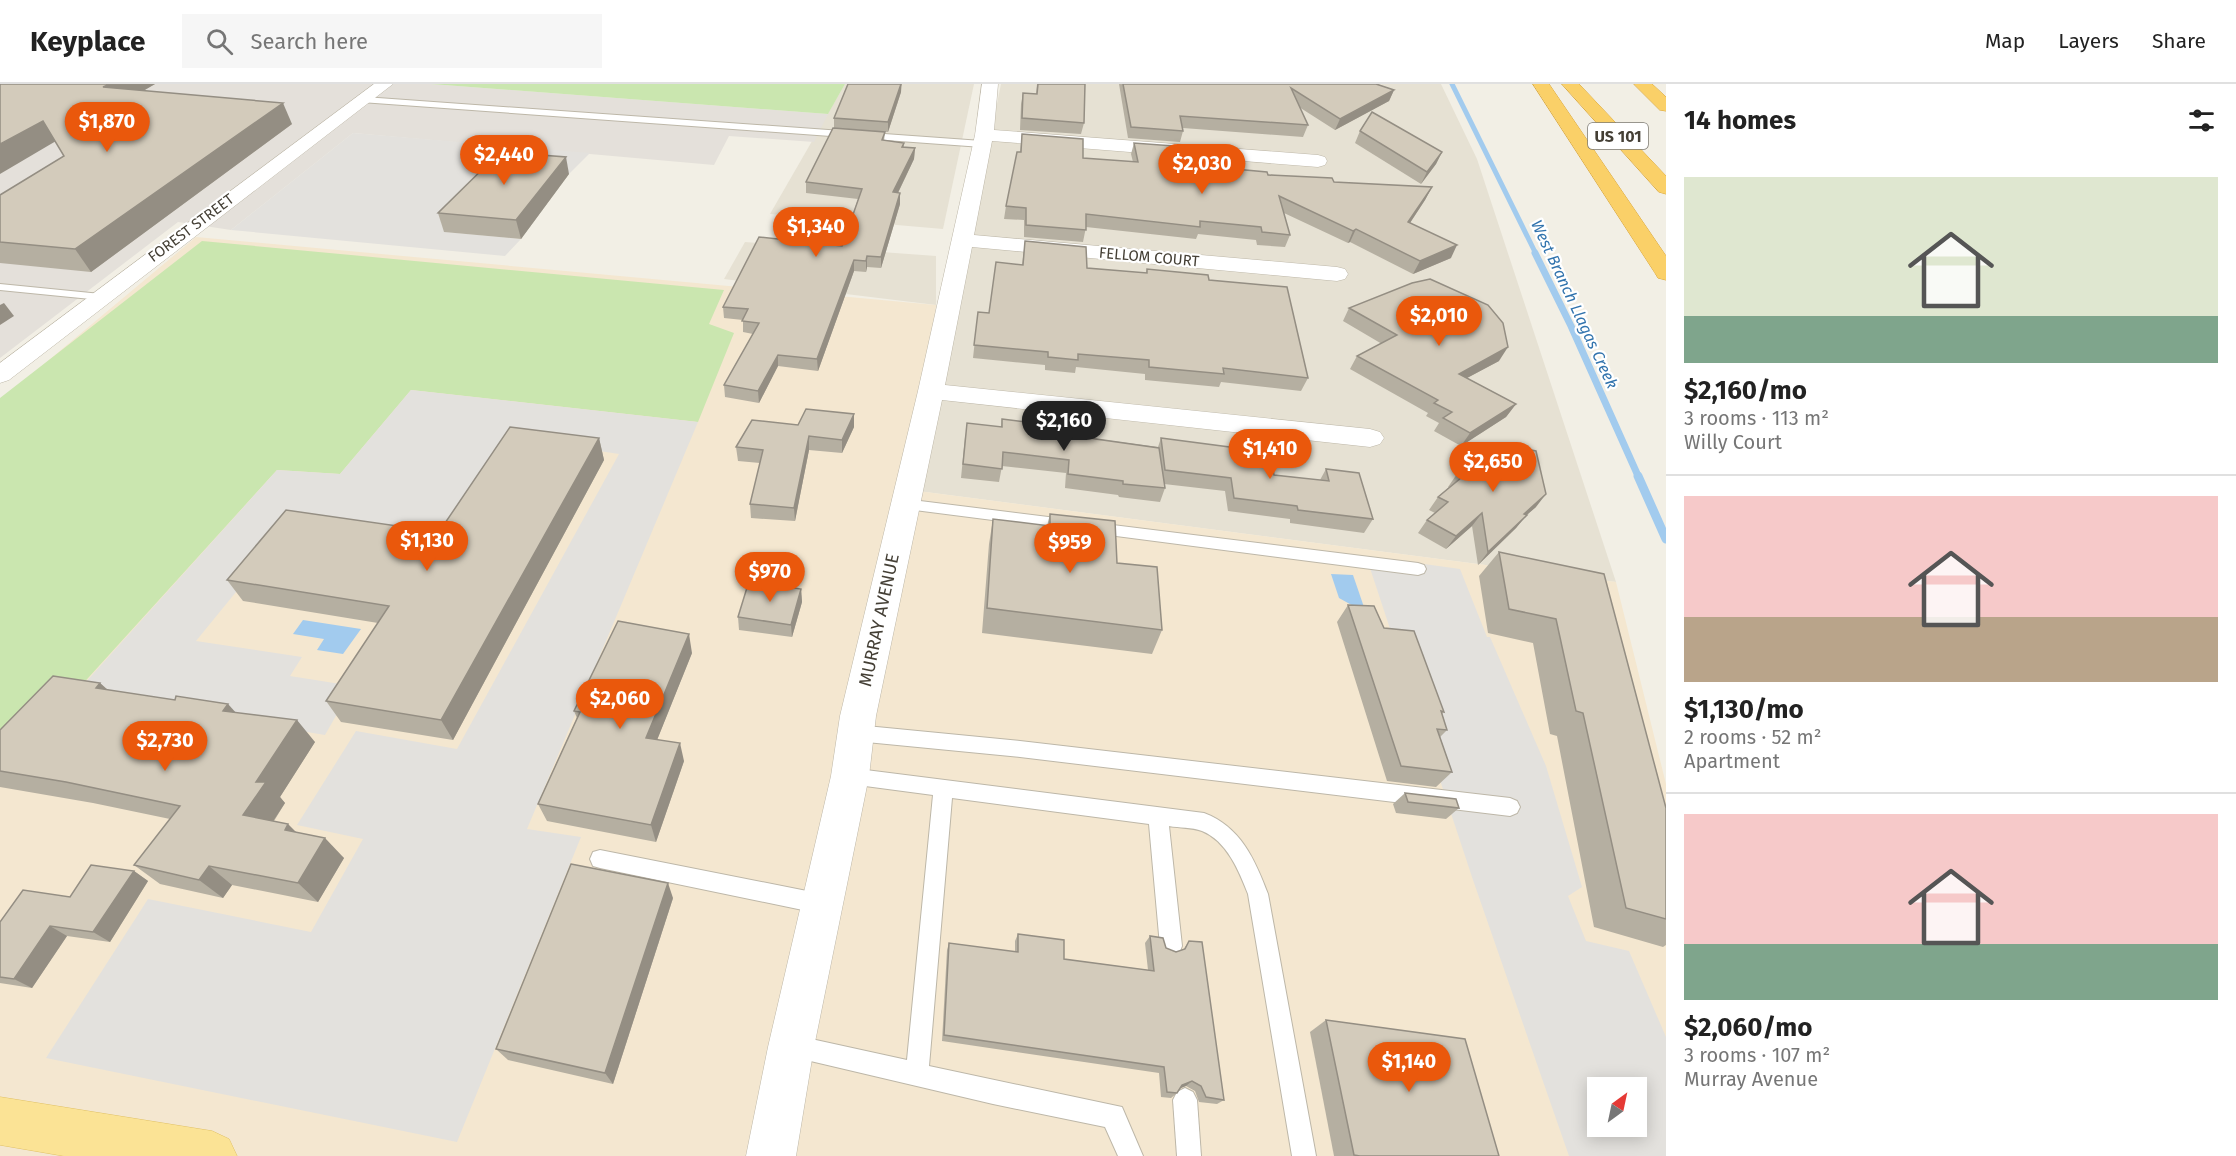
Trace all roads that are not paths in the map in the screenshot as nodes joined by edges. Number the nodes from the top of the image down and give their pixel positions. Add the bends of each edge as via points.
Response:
1 (385, 84) edge
2 (990, 84) edge
3 (1541, 84) edge
4 (1570, 84) edge
5 (1642, 84) edge
6 (364, 99) junction
7 (1666, 106) edge
8 (983, 140) junction
9 (1318, 161) dead end
10 (1666, 188) edge
11 (960, 240) junction
12 (1666, 273) edge
13 (1337, 274) dead end
14 (0, 287) edge
15 (100, 297) junction
16 (0, 375) edge
17 (931, 391) junction
18 (1370, 438) dead end
19 (904, 504) junction
20 (1418, 569) dead end
21 (856, 733) junction
22 (850, 776) junction
23 (943, 788) junction
24 (1510, 807) dead end
25 (1158, 816) junction
26 (600, 859) dead end
27 (822, 904) junction
28 (1171, 946) dead end
29 (791, 1047) junction
30 (916, 1074) junction
31 (1185, 1100) dead end
32 (0, 1121) edge
33 (212, 1156) edge
34 (771, 1156) edge
35 (1131, 1156) edge
36 (1190, 1156) edge
37 (1304, 1156) edge

1 - 6 street, FOREST STREET
2 - 8 street, MURRAY AVENUE
3 - 12 highway
4 - 10 highway, US 101
5 - 7 highway, US 101
6 - 8 lane
6 - 15 street, FOREST STREET
8 - 9 street
8 - 11 street, MURRAY AVENUE
11 - 13 street, FELLOM COURT
11 - 17 street, MURRAY AVENUE
14 - 15 lane
15 - 16 street, FOREST STREET
17 - 18 street
17 - 19 street, MURRAY AVENUE
19 - 20 lane
19 - 21 street, MURRAY AVENUE
21 - 22 street, MURRAY AVENUE
21 - 24 lane
22 - 23 lane
22 - 27 street, MURRAY AVENUE
23 - 25 lane
23 - 30 lane
25 - 28 lane
25 - 37 lane via 1204,822 1224,832 1244,857 1258,894
26 - 27 lane
27 - 29 street, MURRAY AVENUE
29 - 30 lane
29 - 34 street, MURRAY AVENUE
30 - 35 lane via 1113,1116
31 - 36 lane
32 - 33 main road

